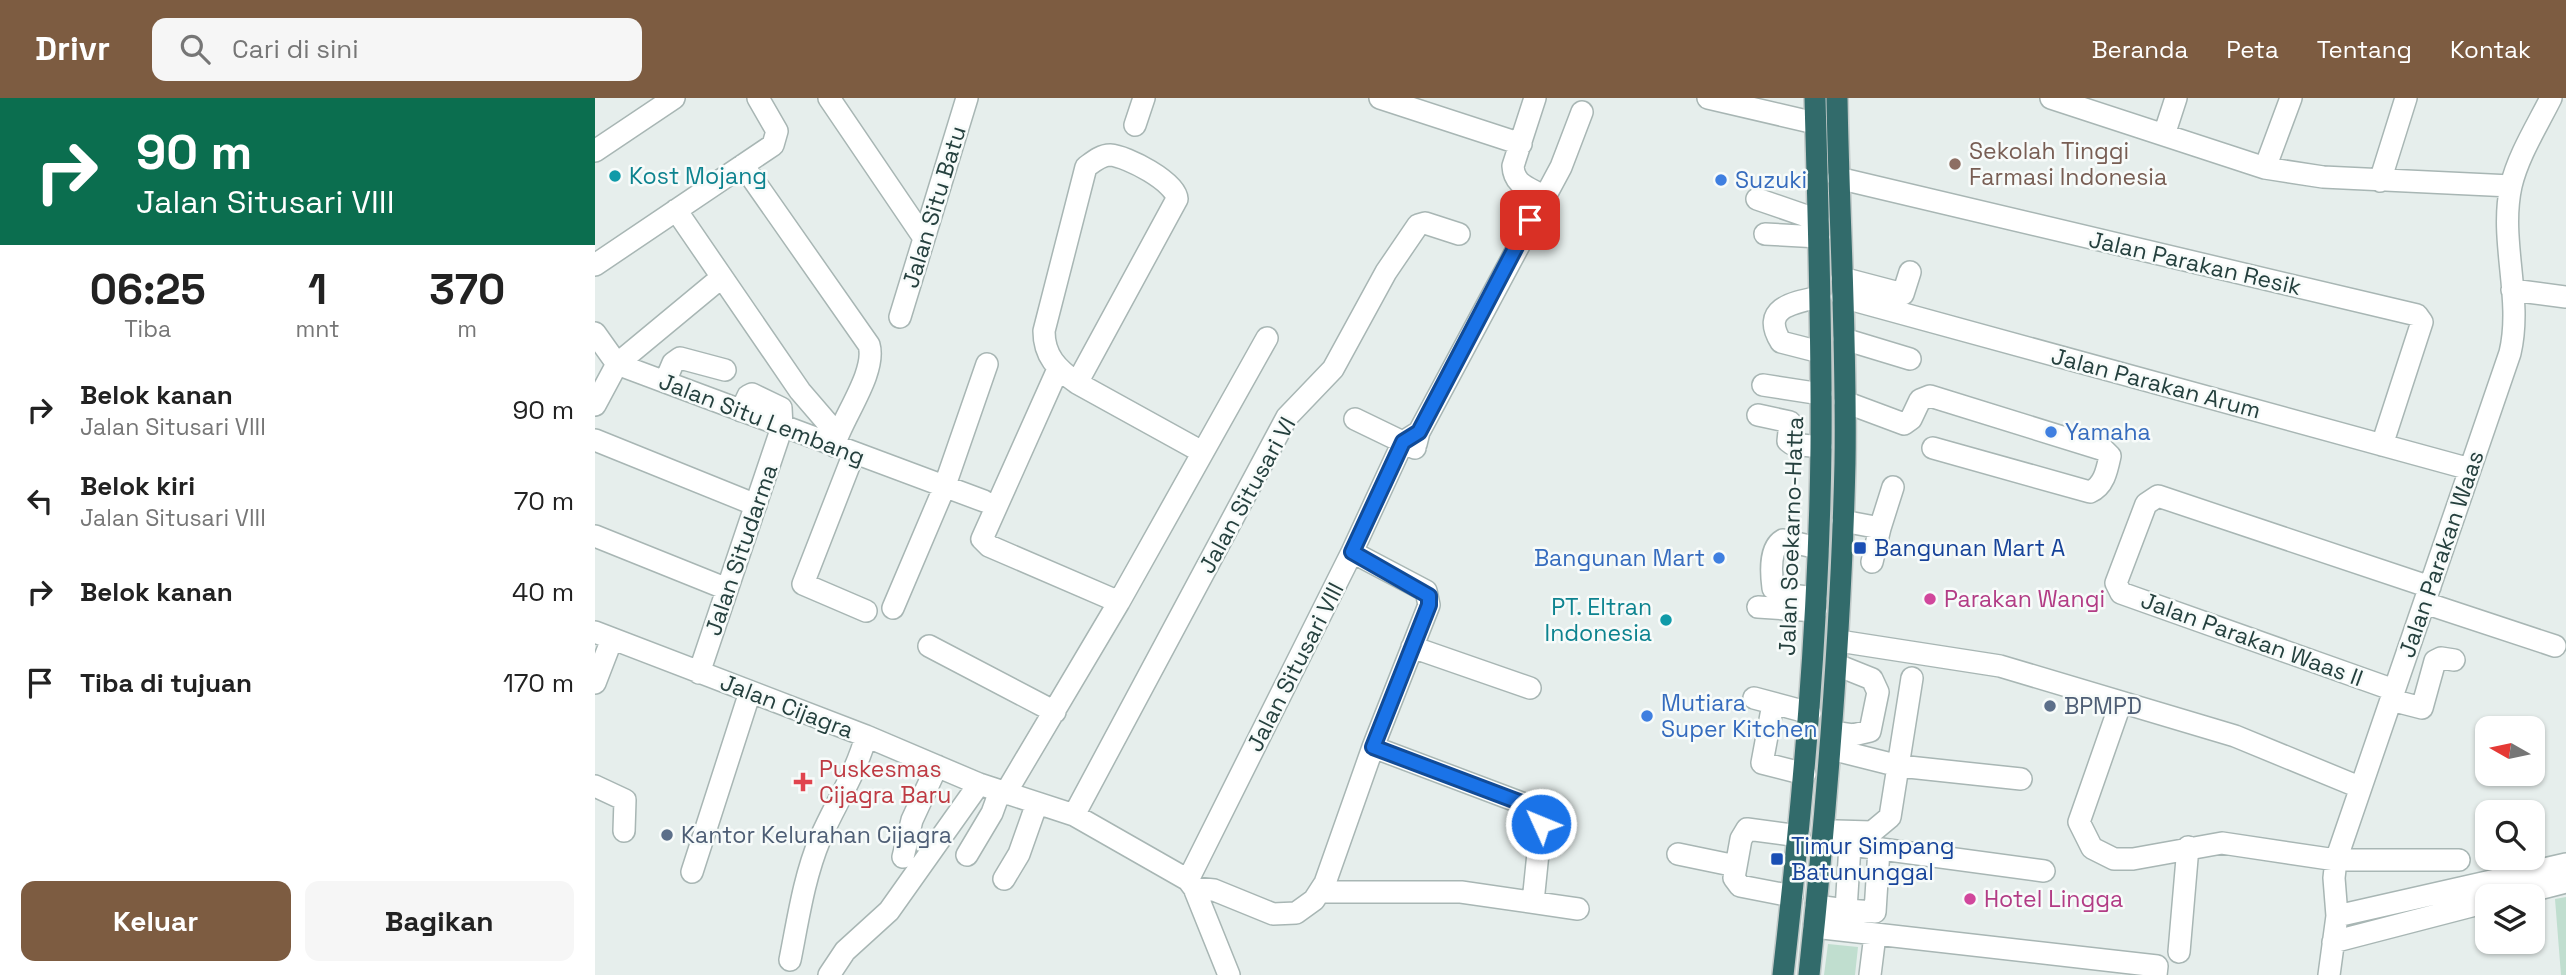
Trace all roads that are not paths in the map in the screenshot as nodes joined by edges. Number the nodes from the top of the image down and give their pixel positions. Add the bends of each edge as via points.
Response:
1 (674, 98) edge
2 (758, 98) edge
3 (967, 98) edge
4 (1144, 98) edge
5 (1380, 98) edge
6 (1535, 98) edge
7 (1708, 98) edge
8 (1815, 98) edge
9 (1837, 98) edge
10 (2051, 98) edge
11 (2176, 98) edge
12 (2291, 98) edge
13 (2406, 98) edge
14 (2551, 98) edge
15 (836, 100) edge
16 (1582, 112) dead end
17 (1815, 123) junction
18 (1135, 125) dead end
19 (2164, 135) junction
20 (1521, 144) junction
21 (595, 151) edge
22 (743, 165) junction
23 (2265, 168) junction
24 (1838, 178) junction
25 (2380, 181) junction
26 (2511, 186) junction
27 (1543, 196) junction
28 (1757, 199) dead end
29 (676, 210) junction
30 (1818, 229) junction
31 (1459, 234) dead end
32 (1765, 234) dead end
33 (924, 238) junction
34 (595, 265) edge
35 (1910, 272) dead end
36 (722, 277) junction
37 (1842, 287) junction
38 (2512, 290) junction
39 (1820, 297) junction
40 (2566, 297) edge
41 (900, 317) dead end
42 (595, 332) edge
43 (1267, 338) dead end
44 (1844, 339) junction
45 (1820, 352) junction
46 (1910, 359) dead end
47 (617, 364) junction
48 (987, 364) dead end
49 (1058, 369) junction
50 (725, 370) dead end
51 (665, 382) junction
52 (1077, 383) junction
53 (1763, 385) dead end
54 (1821, 394) junction
55 (1845, 402) junction
56 (595, 405) edge
57 (1758, 415) dead end
58 (1355, 419) dead end
59 (782, 427) junction
60 (595, 440) edge
61 (836, 440) junction
62 (1412, 441) junction
63 (2382, 445) junction
64 (1821, 447) junction
65 (1933, 448) dead end
66 (854, 453) junction
67 (1202, 453) junction
68 (2470, 469) junction
69 (1893, 487) dead end
70 (944, 488) junction
71 (984, 501) dead end
72 (757, 505) junction
73 (1843, 521) junction
74 (1880, 528) junction
75 (595, 536) edge
76 (1818, 548) junction
77 (1358, 555) junction
78 (1872, 562) dead end
79 (727, 589) junction
80 (2427, 595) junction
81 (1119, 602) junction
82 (1816, 605) junction
83 (1758, 607) dead end
84 (893, 608) dead end
85 (866, 611) dead end
86 (604, 635) edge
87 (1839, 640) junction
88 (929, 646) dead end
89 (2555, 646) dead end
90 (1412, 647) junction
91 (2454, 660) dead end
92 (1837, 665) junction
93 (699, 673) junction
94 (1912, 678) dead end
95 (595, 683) edge
96 (1531, 688) dead end
97 (750, 692) junction
98 (2393, 695) junction
99 (2121, 702) junction
100 (1055, 712) junction
101 (1810, 713) junction
102 (866, 736) junction
103 (1831, 740) junction
104 (1373, 747) junction
105 (937, 766) junction
106 (1899, 766) junction
107 (1805, 774) junction
108 (2021, 779) dead end
109 (979, 784) junction
110 (595, 786) edge
111 (2359, 787) junction
112 (1003, 793) junction
113 (1037, 803) junction
114 (1074, 815) junction
115 (624, 831) dead end
116 (1799, 836) junction
117 (1823, 836) junction
118 (1850, 845) junction
119 (2188, 847) junction
120 (1879, 849) junction
121 (1678, 854) dead end
122 (967, 855) dead end
123 (903, 857) dead end
124 (2336, 860) junction
125 (2459, 860) dead end
126 (1736, 866) junction
127 (2564, 868) edge
128 (2044, 871) dead end
129 (692, 872) dead end
130 (1004, 879) dead end
131 (1191, 884) junction
132 (2534, 884) edge
133 (1321, 891) junction
134 (1792, 896) junction
135 (1534, 902) junction
136 (2475, 905) edge
137 (1578, 909) dead end
138 (1846, 910) junction
139 (2337, 916) junction
140 (1815, 917) junction
141 (1875, 934) junction
142 (2333, 942) junction
143 (2179, 952) dead end
144 (790, 960) dead end
145 (1226, 967) edge
146 (829, 975) edge
147 (1783, 975) edge
148 (1809, 975) edge
149 (1870, 975) edge
150 (2155, 975) edge
151 (2329, 975) edge

1 - 21 street
2 - 22 street via 777,139
3 - 33 street, Jalan Situ Batu
4 - 18 street
5 - 20 street
6 - 20 street
7 - 17 street
8 - 17 highway, Jalan Soekarno-Hatta
9 - 24 highway
10 - 19 street
11 - 19 street
12 - 23 street
13 - 25 street
14 - 26 street
15 - 33 street
16 - 27 street, Jalan Situsari VIII via 1561,167
17 - 30 highway, Jalan Soekarno-Hatta
19 - 23 street
20 - 27 street via 1513,175 1518,183
22 - 29 street
22 - 61 street via 869,345 865,378
23 - 25 street
24 - 37 highway
24 - 63 street, Jalan Parakan Resik via 2417,315 2422,322
25 - 26 street
26 - 38 street, Jalan Parakan Waas
27 - 62 street, Jalan Situsari VIII
28 - 30 street
29 - 34 street
29 - 36 street
30 - 32 street
30 - 39 highway, Jalan Soekarno-Hatta
31 - 114 street, Jalan Situsari VI via 1418,225 1386,272 1333,369 1287,417
33 - 41 street, Jalan Situ Batu
35 - 37 street via 1903,294
36 - 47 street
36 - 61 street
37 - 44 highway
37 - 63 street, Jalan Parakan Arum
38 - 40 street
38 - 68 street, Jalan Parakan Waas via 2512,346
39 - 45 highway, Jalan Soekarno-Hatta
39 - 45 street via 1783,306 1775,324 1781,342
42 - 47 street
43 - 67 street
44 - 46 street
44 - 55 highway
45 - 54 highway, Jalan Soekarno-Hatta
47 - 51 street, Jalan Situ Lembang
47 - 56 street
48 - 70 street
49 - 52 street
49 - 52 street via 1048,353 1044,331 1086,167 1113,155 1155,174 1174,188 1177,199
49 - 81 street via 982,538 989,546
50 - 51 street via 680,358
51 - 59 street, Jalan Situ Lembang
52 - 67 street
53 - 54 street
54 - 64 highway, Jalan Soekarno-Hatta
55 - 65 street via 1904,424 1920,400 1930,396 2104,450 2110,456 2106,475 2090,492
55 - 73 highway
57 - 64 street via 1790,422 1789,443
58 - 62 street
59 - 61 street, Jalan Situ Lembang
59 - 72 street, Jalan Situdarma
60 - 72 street
61 - 66 street, Jalan Situ Lembang
62 - 77 street, Jalan Situsari VIII
63 - 68 street, Jalan Parakan Arum
64 - 76 highway, Jalan Soekarno-Hatta
66 - 70 street, Jalan Situ Lembang
66 - 85 street via 803,584
67 - 81 street
68 - 80 street, Jalan Parakan Waas
69 - 74 street
70 - 71 street, Jalan Situ Lembang
70 - 84 street
72 - 79 street, Jalan Situdarma
73 - 74 street
73 - 87 highway
74 - 78 street
75 - 79 street
76 - 82 highway, Jalan Soekarno-Hatta
76 - 82 street via 1778,542 1772,580 1780,593
77 - 90 street via 1429,596
77 - 131 street, Jalan Situsari VIII
79 - 93 street, Jalan Situdarma
80 - 89 street
80 - 98 street, Jalan Parakan Waas
80 - 98 street, Jalan Parakan Waas II via 2158,496 2146,504 2116,583 2121,593
81 - 100 street
82 - 83 street
82 - 101 highway, Jalan Soekarno-Hatta
86 - 93 street, Jalan Cijagra
86 - 95 street
87 - 92 highway
87 - 99 street via 2000,666
88 - 100 street
90 - 96 street
90 - 104 street
91 - 98 street, Jalan Parakan Waas II via 2441,657 2435,661 2422,708
92 - 103 highway
92 - 103 street via 1872,679 1878,692 1870,732
93 - 97 street, Jalan Cijagra
94 - 106 street
97 - 102 street, Jalan Cijagra
97 - 129 street
98 - 111 street, Jalan Parakan Waas
99 - 111 street via 2235,736
99 - 119 street via 2081,809 2083,834 2092,848 2114,859
100 - 112 street
101 - 107 highway, Jalan Soekarno-Hatta
101 - 107 street via 1763,701 1762,763
102 - 105 street, Jalan Cijagra
102 - 144 street via 850,782 811,862
103 - 106 street
103 - 117 highway
104 - 133 street
104 - 135 street via 1535,808 1541,824
105 - 109 street, Jalan Cijagra
105 - 123 street via 912,820
106 - 108 street
106 - 117 street via 1890,817 1872,832
107 - 116 highway, Jalan Soekarno-Hatta
109 - 112 street, Jalan Cijagra
109 - 146 street via 889,911 845,951
110 - 115 street via 625,800
111 - 124 street, Jalan Parakan Waas
112 - 113 street, Jalan Cijagra
112 - 122 street
113 - 114 street, Jalan Cijagra
113 - 130 street via 1019,854
114 - 131 street, Jalan Cijagra
116 - 126 street via 1747,829
116 - 134 highway, Jalan Soekarno-Hatta
117 - 118 street
117 - 140 highway
118 - 120 street
118 - 138 street
119 - 124 street via 2221,843
119 - 143 street
120 - 128 street
120 - 138 street via 1875,912
121 - 126 street
124 - 125 street
124 - 139 street, Jalan Parakan Waas
126 - 134 street via 1734,878 1740,886
127 - 132 street
127 - 139 street
131 - 133 street, Jalan Cijagra via 1285,915 1304,909
131 - 145 street
133 - 135 street via 1450,891
134 - 147 highway, Jalan Soekarno-Hatta
135 - 137 street
136 - 142 street
138 - 140 street
139 - 142 street, Jalan Parakan Waas
140 - 141 street
140 - 148 highway
141 - 149 street
141 - 150 street via 2157,966
142 - 151 street, Jalan Parakan Waas

